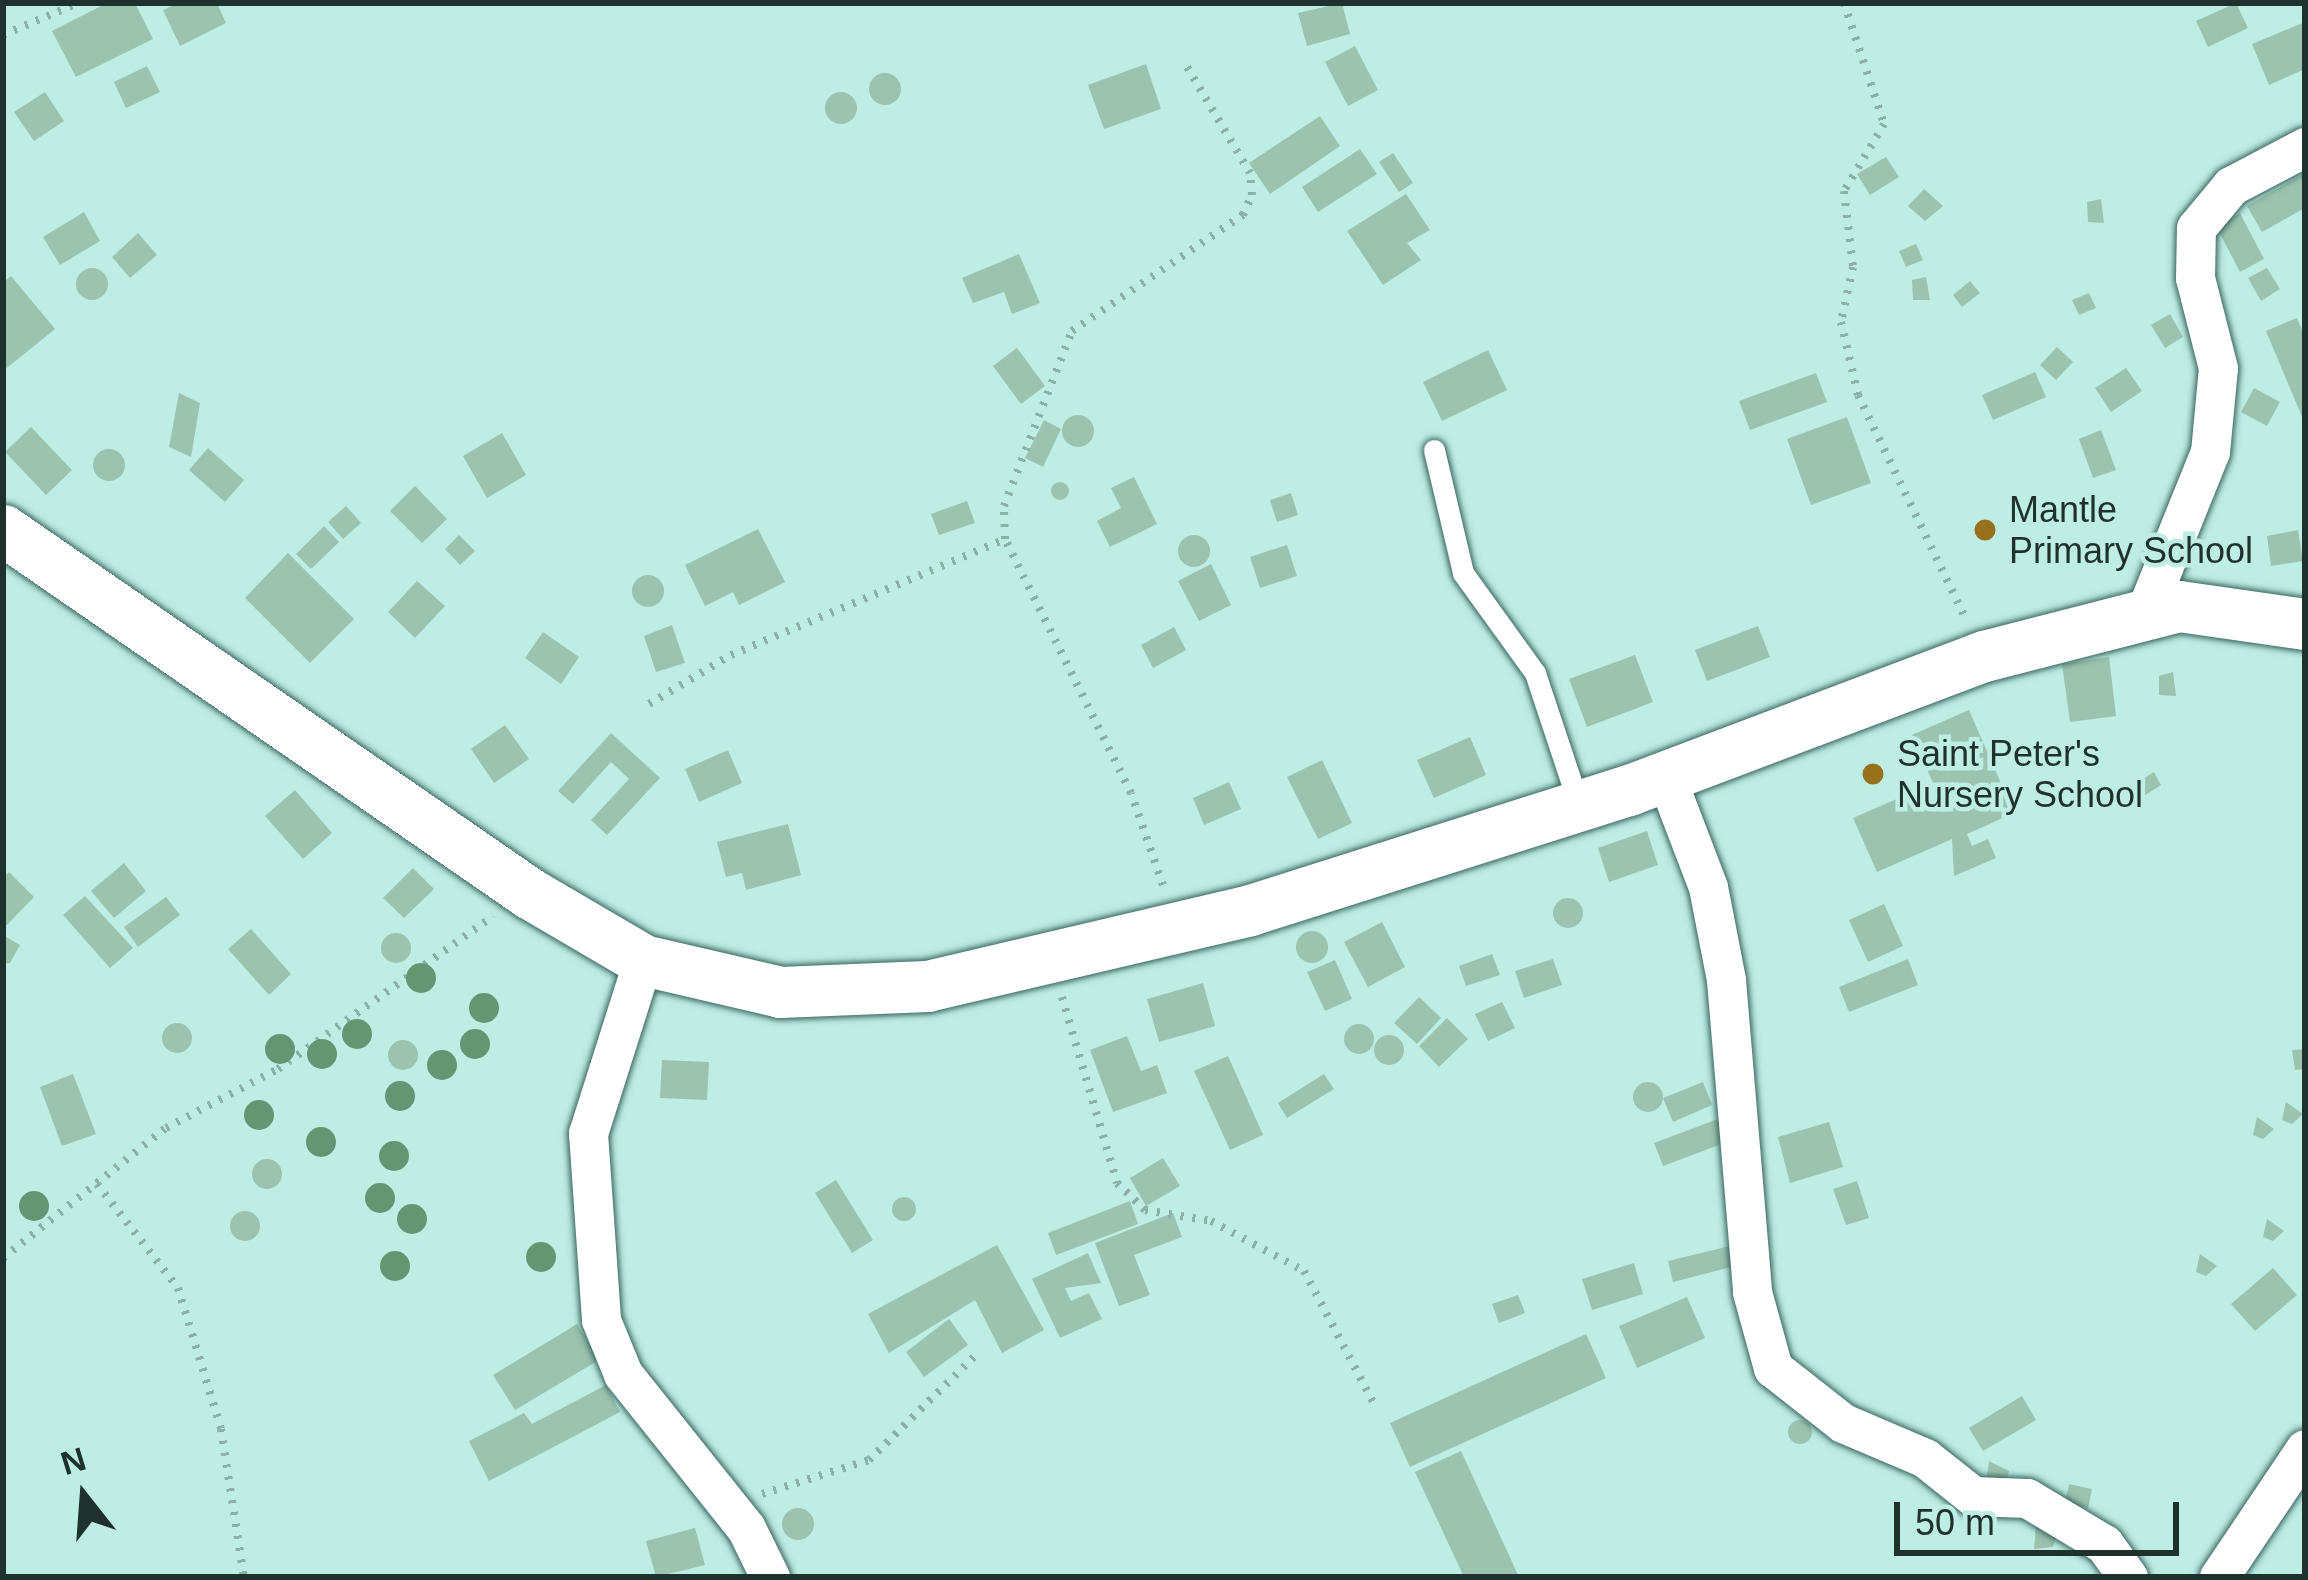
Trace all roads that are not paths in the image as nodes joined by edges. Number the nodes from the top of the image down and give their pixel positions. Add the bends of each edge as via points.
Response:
1 (2305, 147) edge
2 (1434, 450) dead end
3 (3, 530) edge
4 (2144, 615) junction
5 (2305, 624) edge
6 (1666, 777) junction
7 (1580, 806) junction
8 (643, 959) junction
9 (2305, 1449) edge
10 (770, 1577) edge
11 (2128, 1577) edge
12 (2219, 1577) edge

1 - 4 street via 2231,186 2196,228 2194,278 2218,368 2210,452
2 - 7 lane via 1463,573 1535,674
3 - 8 street via 529,893
4 - 5 street via 2179,606
4 - 6 street via 1984,656
6 - 7 street
6 - 11 street via 1708,886 1726,980 1752,1292 1773,1368 1844,1424 1925,1458 1973,1496 2046,1509 2104,1544
7 - 8 street via 1178,927 927,986 780,992
8 - 10 street via 588,1133 588,1244 623,1374 725,1502
9 - 12 street

